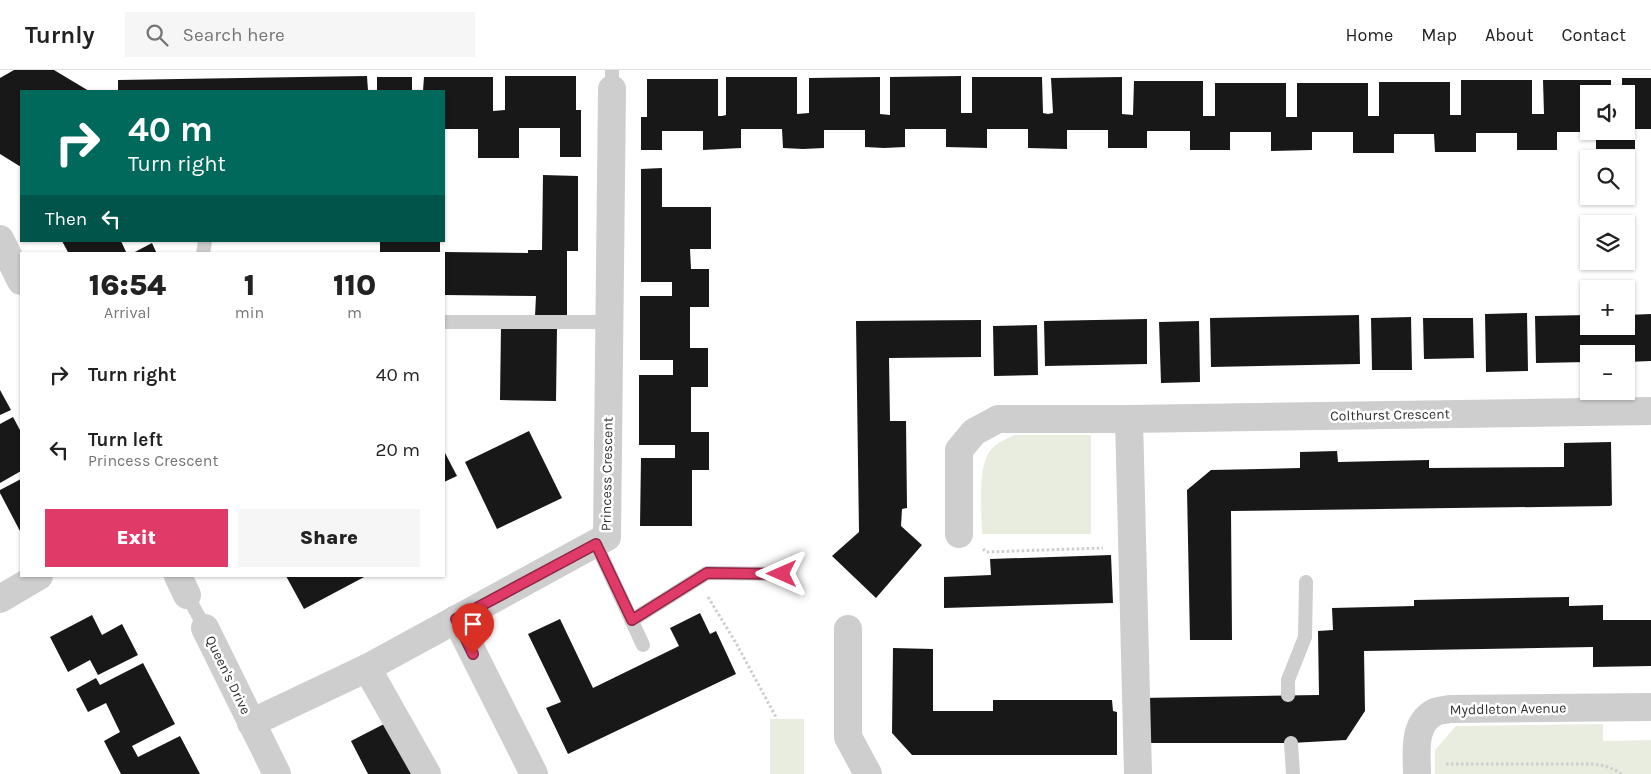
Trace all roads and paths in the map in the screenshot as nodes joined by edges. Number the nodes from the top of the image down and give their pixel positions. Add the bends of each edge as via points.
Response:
1 (612, 79) edge
2 (0, 239) edge
3 (20, 279) edge
4 (445, 322) edge
5 (609, 322) junction
6 (1651, 411) edge
7 (1129, 419) junction
8 (959, 534) joint
9 (596, 544) junction
10 (1132, 547) junction
11 (782, 574) dead end
12 (37, 577) edge
13 (697, 579) junction
14 (1306, 582) dead end
15 (183, 586) edge
16 (0, 599) edge
17 (456, 619) junction
18 (632, 620) junction
19 (205, 628) joint
20 (848, 629) dead end
21 (643, 645) dead end
22 (368, 668) junction
23 (1288, 695) dead end
24 (1651, 707) edge
25 (777, 719) dead end
26 (251, 723) junction
27 (1291, 743) dead end
28 (1417, 769) edge
29 (277, 774) edge
30 (427, 774) edge
31 (534, 774) edge
32 (868, 774) edge
33 (1138, 774) edge
34 (1293, 774) edge
35 (1621, 774) edge

1 - 5 street, Princess Crescent
2 - 3 street
4 - 5 lane
5 - 9 street, Princess Crescent via 607,537
6 - 7 street, Colthurst Crescent
7 - 8 street, Colthurst Crescent via 998,419 974,432 959,450
7 - 10 street
8 - 10 path via 986,552
9 - 17 street, Princess Crescent
9 - 18 lane
10 - 33 street
11 - 13 lane via 707,573
12 - 16 street
13 - 18 lane
13 - 25 path
14 - 23 lane via 1305,637 1288,680
15 - 19 lane, Queen's Drive
17 - 22 street, Princess Crescent
17 - 31 street
18 - 21 lane
19 - 26 street, Queen's Drive
20 - 32 street via 848,737
22 - 26 street, Princess Crescent
22 - 30 street
24 - 28 street, Myddleton Avenue via 1435,711 1424,720 1419,731
26 - 29 street, Queen's Drive
27 - 34 lane
28 - 35 path via 1591,764 1603,765

